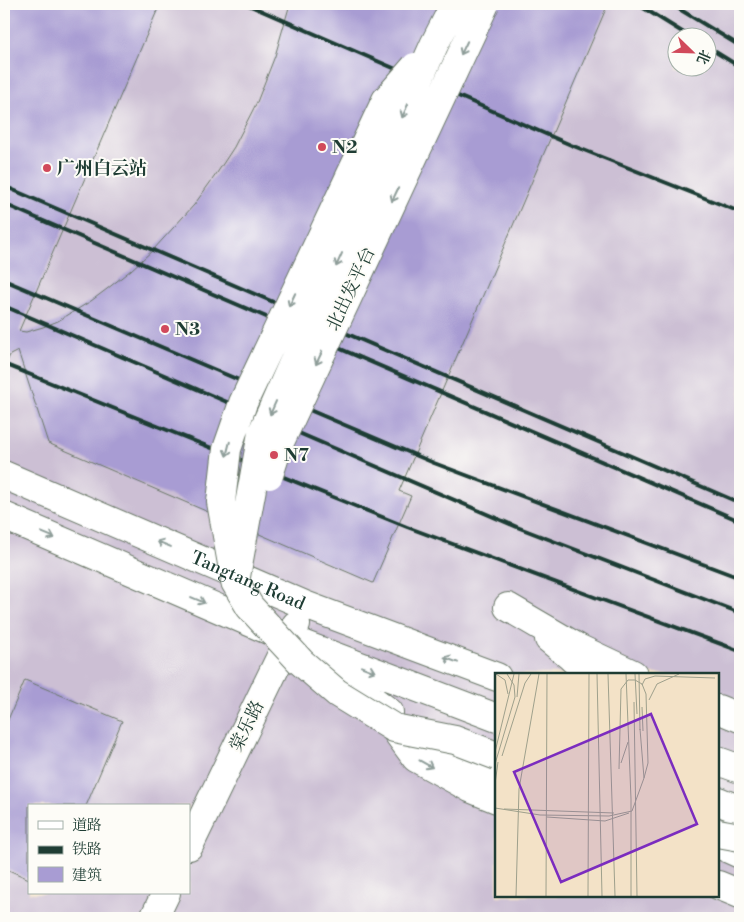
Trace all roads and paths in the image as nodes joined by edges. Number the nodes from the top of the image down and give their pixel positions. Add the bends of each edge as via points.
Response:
1 (455, 4) edge
2 (485, 4) edge
3 (4, 475) edge
4 (4, 516) edge
5 (235, 582) junction
6 (305, 605) junction
7 (289, 639) junction
8 (588, 673) edge
9 (631, 673) edge
10 (495, 677) edge
11 (719, 709) edge
12 (495, 718) edge
13 (740, 718) edge
14 (394, 728) junction
15 (495, 756) edge
16 (719, 761) edge
17 (740, 769) edge
18 (495, 771) edge
19 (495, 799) edge
20 (719, 801) edge
21 (740, 810) edge
22 (719, 833) edge
23 (740, 837) edge
24 (190, 844) edge
25 (719, 844) edge
26 (740, 854) edge
27 (719, 858) edge
28 (740, 866) edge
29 (719, 885) edge
30 (166, 894) edge
31 (740, 894) edge
32 (154, 918) edge

1 -> 5 street, 北出发平台, bridge via 262,433
2 -> 5 street, 北出发平台, bridge via 279,444
6 -> 3 street, Tangtang Road
4 -> 7 street
5 - 14 street, bridge via 250,607 301,662 336,693
6 - 7 street, 棠乐路
10 -> 6 street, Tangtang Road
7 -> 12 street
7 - 18 street via 438,748
7 - 24 street, 棠乐路
8 - 9 street via 508,607
11 - 13 street
14 - 15 street, bridge via 455,740
14 -> 19 street via 416,758
16 - 17 street
20 - 21 street
22 - 23 street, bridge
25 - 26 street
27 - 28 street
29 - 31 street
30 - 32 street

